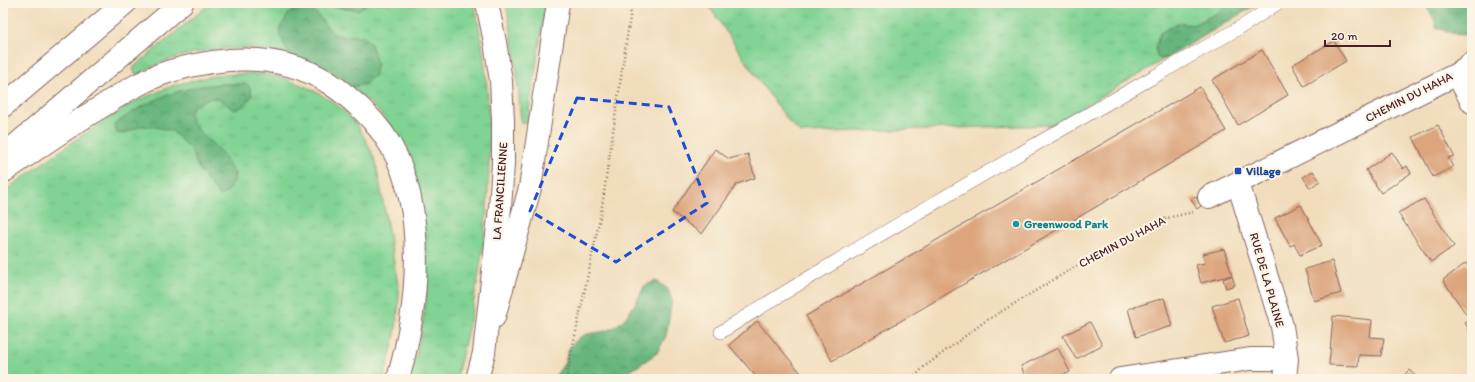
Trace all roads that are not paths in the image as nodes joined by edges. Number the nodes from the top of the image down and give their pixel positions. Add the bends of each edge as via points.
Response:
1 (125, 3) edge
2 (182, 3) edge
3 (488, 3) edge
4 (558, 3) edge
5 (1278, 3) edge
6 (1464, 68) edge
7 (1472, 102) edge
8 (3, 106) edge
9 (3, 156) edge
10 (3, 172) edge
11 (1238, 183) junction
12 (1209, 197) road end
13 (721, 332) dead end
14 (484, 353) junction
15 (1286, 369) edge
16 (398, 379) edge
17 (477, 379) edge
18 (1120, 379) edge

1 - 8 main road
2 - 9 main road
3 - 14 main road, LA FRANCILIENNE via 501,81 503,164
4 - 14 main road via 530,188
5 - 13 lane via 1246,24 978,177
6 - 7 main road
6 - 11 main road, CHEMIN DU HAHA
10 - 16 main road via 123,93 177,69 229,60 260,59 304,70 320,78 360,107 378,126 400,164 406,183 413,221 416,289
11 - 12 main road, CHEMIN DU HAHA
11 - 15 main road, RUE DE LA PLAINE via 1282,326
14 - 17 main road, LA FRANCILIENNE
15 - 18 main road via 1250,359

